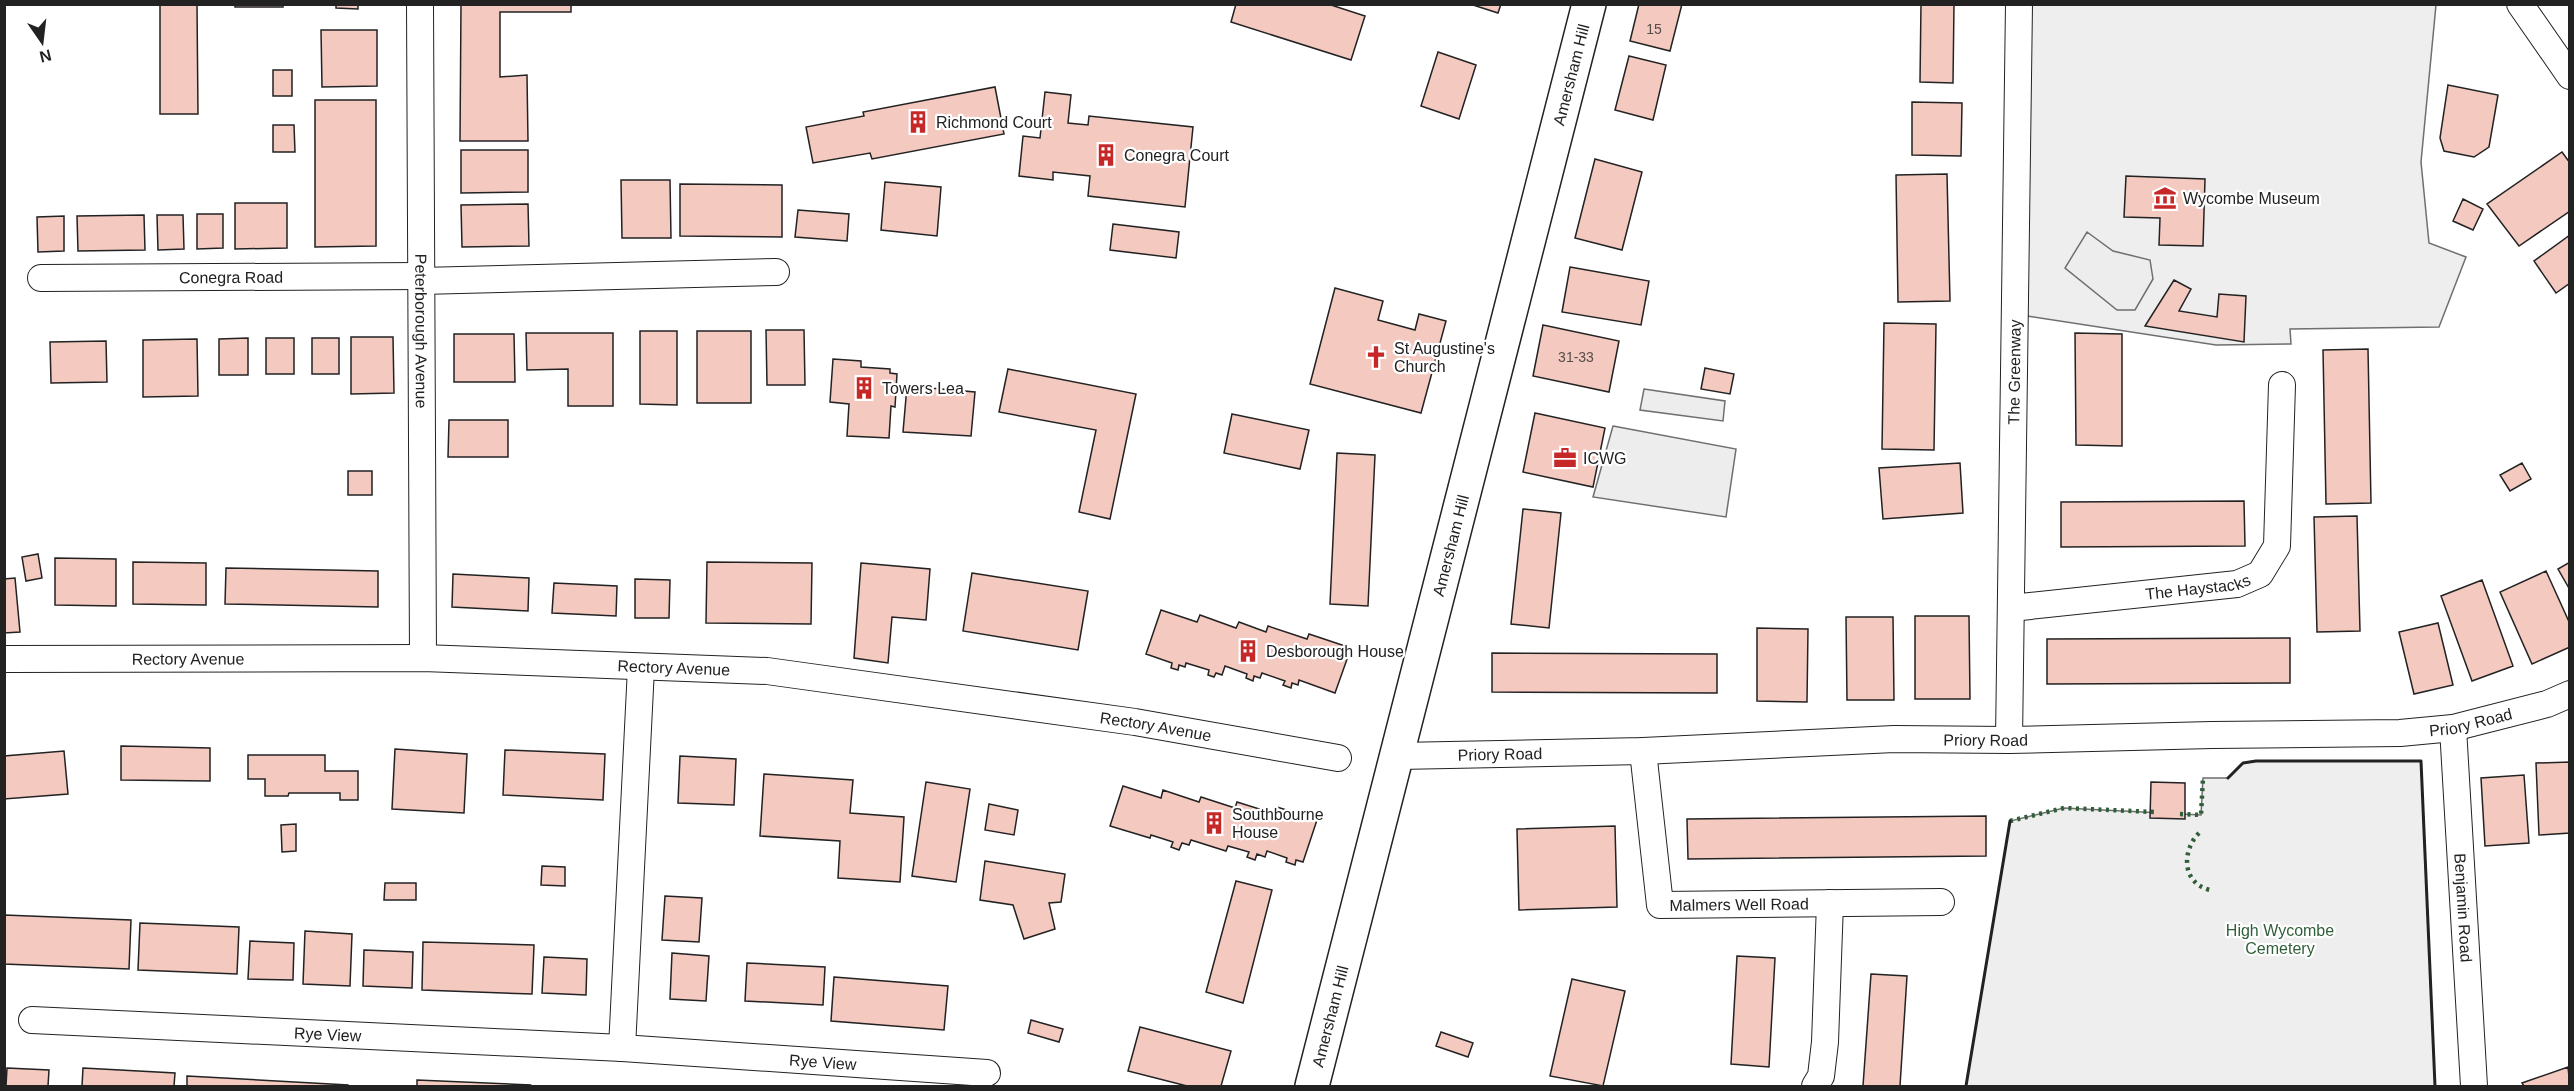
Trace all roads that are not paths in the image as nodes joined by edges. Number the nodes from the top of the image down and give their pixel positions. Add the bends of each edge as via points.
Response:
1 (420, 4) edge
2 (1589, 4) edge
3 (2019, 4) edge
4 (2520, 4) edge
5 (2570, 76) edge
6 (776, 272) dead end
7 (41, 278) dead end
8 (421, 279) junction
9 (2282, 385) dead end
10 (2011, 608) junction
11 (423, 658) junction
12 (4, 659) edge
13 (641, 668) junction
14 (2570, 694) edge
15 (2453, 728) junction
16 (2008, 740) junction
17 (1643, 751) junction
18 (1398, 756) junction
19 (1338, 758) dead end
20 (1941, 902) dead end
21 (1830, 903) junction
22 (32, 1020) dead end
23 (622, 1048) junction
24 (987, 1073) dead end
25 (1312, 1086) edge
26 (1815, 1086) edge
27 (2474, 1086) edge

1 - 8 street, Peterborough Avenue
2 - 18 main road, Amersham Hill
3 - 10 street, The Greenway
4 - 5 street
6 - 8 street, Conegra Road
7 - 8 street, Conegra Road
8 - 11 street, Peterborough Avenue
9 - 10 street, The Haystacks via 2277,546 2260,574 2237,584
10 - 16 street, The Greenway
11 - 12 street, Rectory Avenue
11 - 13 street, Rectory Avenue
13 - 19 street, Rectory Avenue via 767,671 1135,722
13 - 23 street
14 - 15 street, Priory Road via 2547,704
15 - 16 street, Priory Road via 2400,734
15 - 27 street, Benjamin Road
16 - 17 street, Priory Road via 1894,739
17 - 18 street, Priory Road
17 - 21 street, Malmers Well Road via 1660,905
18 - 25 main road, Amersham Hill
20 - 21 street, Malmers Well Road
21 - 26 street, Malmers Well Road via 1825,1042 1821,1076
22 - 23 street, Rye View
23 - 24 street, Rye View

